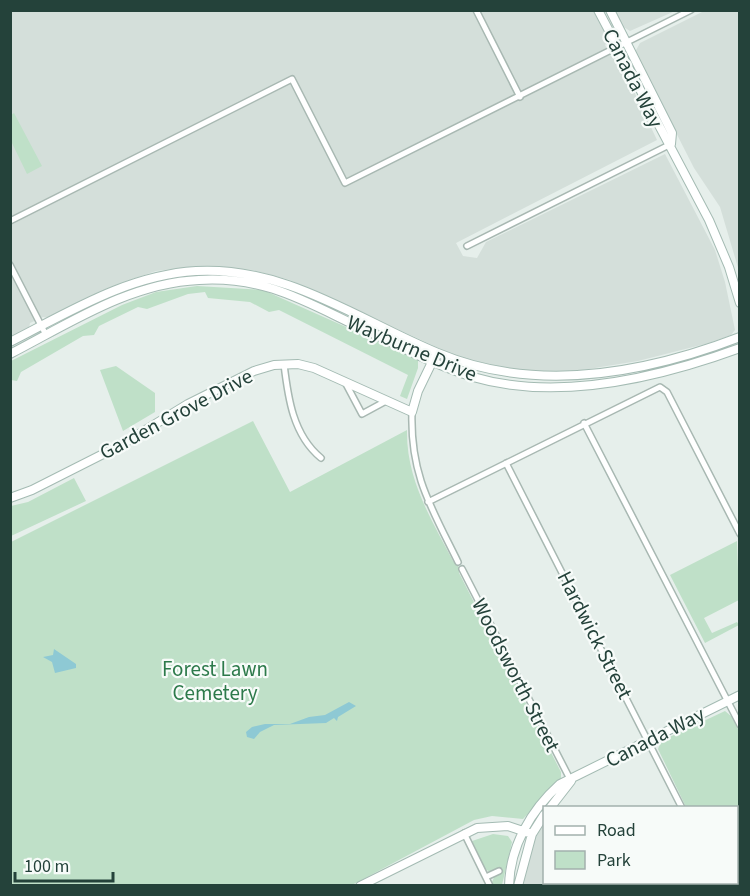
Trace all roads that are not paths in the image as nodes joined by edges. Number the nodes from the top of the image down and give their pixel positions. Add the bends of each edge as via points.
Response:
1 (476, 10) edge
2 (598, 10) edge
3 (610, 10) edge
4 (691, 10) edge
5 (626, 43) junction
6 (617, 47) junction
7 (520, 97) junction
8 (671, 144) junction
9 (10, 221) edge
10 (467, 246) dead end
11 (10, 265) edge
12 (286, 288) junction
13 (740, 303) edge
14 (41, 326) junction
15 (46, 335) junction
16 (740, 337) edge
17 (10, 342) edge
18 (740, 348) edge
19 (438, 353) junction
20 (10, 354) edge
21 (432, 361) junction
22 (284, 364) junction
23 (546, 377) junction
24 (345, 382) junction
25 (545, 387) junction
26 (386, 401) junction
27 (412, 412) junction
28 (584, 423) junction
29 (321, 458) dead end
30 (506, 463) junction
31 (10, 498) edge
32 (428, 502) junction
33 (740, 534) edge
34 (458, 562) dead end
35 (462, 569) dead end
36 (740, 694) edge
37 (727, 701) junction
38 (740, 725) edge
39 (649, 740) junction
40 (571, 781) junction
41 (551, 806) edge
42 (682, 806) edge
43 (543, 817) edge
44 (523, 831) junction
45 (464, 832) junction
46 (532, 834) junction
47 (499, 871) dead end
48 (486, 877) junction
49 (360, 885) edge
50 (490, 885) edge
51 (509, 885) edge
52 (518, 885) edge

1 - 7 street
2 - 6 street, Canada Way
3 - 5 street, Canada Way
4 - 5 street
5 - 6 street
5 - 8 street, Canada Way via 672,133
6 - 7 street
6 - 8 street, Canada Way via 663,137
7 - 9 street via 345,183 292,79
8 - 10 street
8 - 13 street, Canada Way via 720,243
11 - 14 street
12 - 14 street, Wayburne Drive via 235,272 165,275 123,287
12 - 15 street, Wayburne Drive via 230,280 178,282 124,296
12 - 19 street, Wayburne Drive
12 - 21 street, Wayburne Drive
14 - 15 street
14 - 17 street, Wayburne Drive
15 - 20 street, Wayburne Drive
16 - 23 street, Wayburne Drive via 640,365
18 - 25 street, Wayburne Drive via 627,378
19 - 21 street
19 - 23 street, Wayburne Drive via 499,372
21 - 25 street, Wayburne Drive via 494,381
21 - 27 street
22 - 24 street, Garden Grove Drive via 306,365
22 - 29 street via 296,424 310,449
22 - 31 street, Garden Grove Drive via 247,374 114,449
23 - 25 street
24 - 26 street, Garden Grove Drive
24 - 26 street via 362,414
26 - 27 street, Garden Grove Drive
27 - 32 street via 414,459
28 - 30 street
28 - 33 street via 657,387 663,388
28 - 37 street
30 - 32 street
30 - 39 street, Hardwick Street
32 - 34 street
35 - 40 street, Woodsworth Street
36 - 37 street, Canada Way
37 - 38 street
37 - 39 street, Canada Way
39 - 40 street, Canada Way
39 - 42 street, Hardwick Street
40 - 41 street, Canada Way
40 - 44 street, Canada Way via 560,784 546,797
43 - 46 street
44 - 45 street via 486,825
44 - 46 street
44 - 51 street, Canada Way via 513,857
45 - 48 street
45 - 49 street
46 - 52 street
47 - 48 street
48 - 50 street

